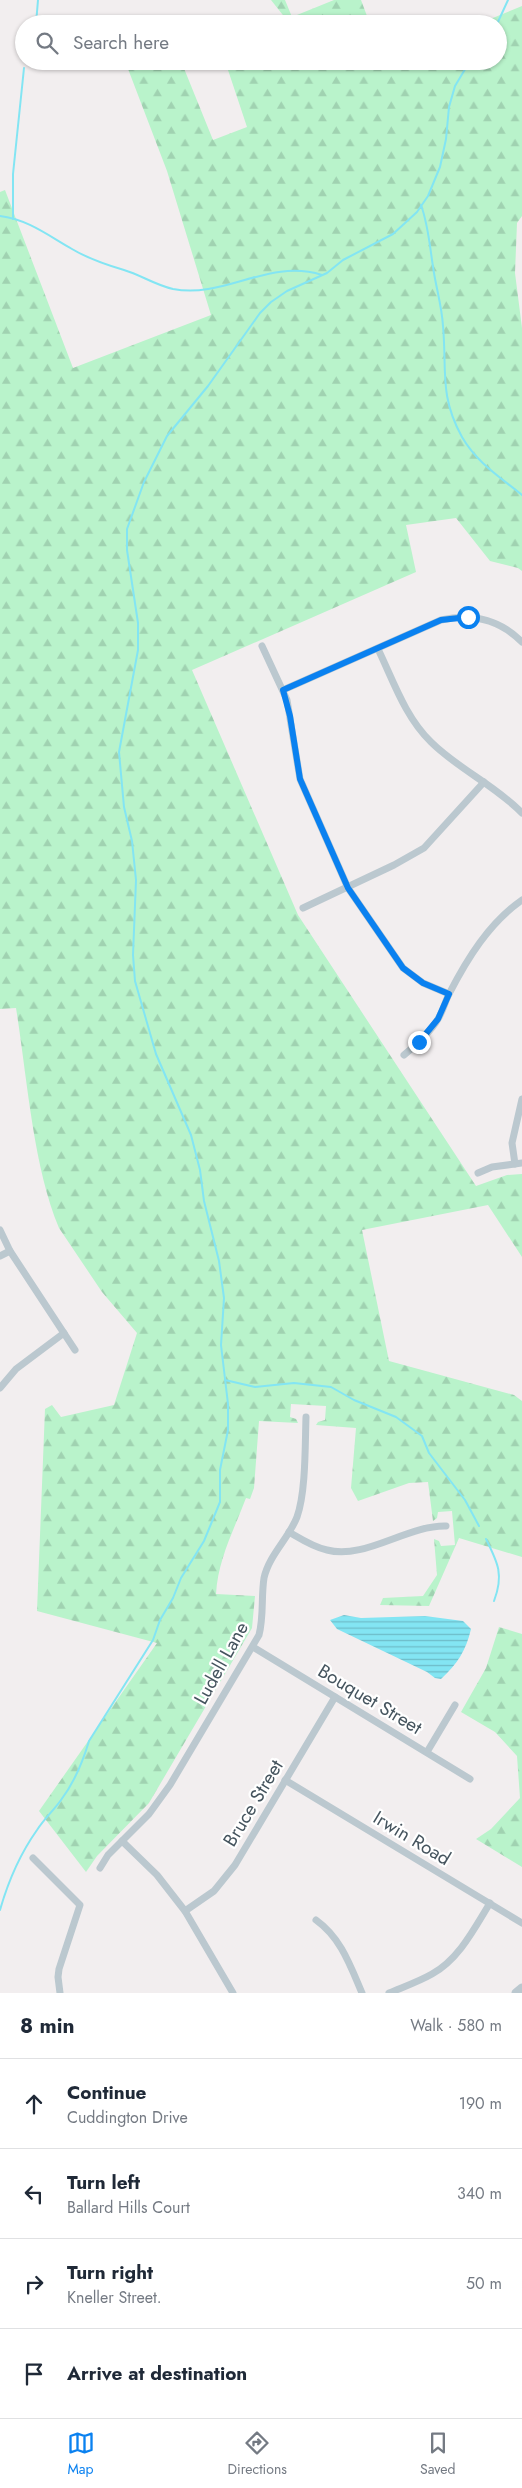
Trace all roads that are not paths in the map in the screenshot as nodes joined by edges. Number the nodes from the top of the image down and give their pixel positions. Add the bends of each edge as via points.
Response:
1 (522, 642) edge
2 (262, 646) dead end
3 (378, 649) junction
4 (283, 690) junction
5 (484, 782) junction
6 (522, 813) edge
7 (348, 888) junction
8 (522, 900) edge
9 (303, 908) dead end
10 (449, 994) junction
11 (404, 1055) dead end
12 (522, 1099) edge
13 (518, 1164) edge
14 (478, 1173) dead end
15 (0, 1230) edge
16 (10, 1251) junction
17 (0, 1256) edge
18 (64, 1333) junction
19 (75, 1350) dead end
20 (0, 1388) edge
21 (306, 1417) dead end
22 (446, 1526) dead end
23 (288, 1532) junction
24 (253, 1647) junction
25 (335, 1698) junction
26 (454, 1705) dead end
27 (427, 1752) junction
28 (470, 1778) dead end
29 (286, 1780) junction
30 (122, 1841) junction
31 (33, 1858) dead end
32 (100, 1868) dead end
33 (490, 1903) junction
34 (185, 1911) junction
35 (316, 1920) dead end
36 (522, 1923) edge
37 (522, 1988) edge
38 (60, 1993) edge
39 (233, 1993) edge
40 (362, 1993) edge
41 (389, 1993) edge
42 (516, 1993) edge

1 - 3 street via 508,629 492,621 456,617 441,620
2 - 4 street
3 - 4 street
3 - 5 street via 417,726 451,759
4 - 7 street via 300,779
5 - 6 street
5 - 7 street via 424,848
7 - 9 street
7 - 10 street via 403,968 423,983
8 - 10 street via 492,927
10 - 11 street via 438,1019
12 - 13 street via 512,1143
13 - 14 street
15 - 16 street
16 - 17 street
16 - 18 street
18 - 19 street
18 - 20 street via 16,1369
21 - 23 street, Ludell Lane via 300,1502 297,1518
22 - 23 street via 417,1530 350,1552 309,1544
23 - 24 street, Ludell Lane via 264,1578 262,1623
24 - 25 street, Bouquet Street
24 - 30 street, Ludell Lane via 170,1785 149,1814
25 - 27 street, Bouquet Street
25 - 29 street, Bruce Street
26 - 27 street
27 - 28 street, Bouquet Street
29 - 33 street, Irwin Road
29 - 34 street, Bruce Street via 235,1865 214,1892
30 - 32 street, Ludell Lane
30 - 34 street via 157,1876
31 - 38 street via 80,1905 59,1969
33 - 36 street, Irwin Road
33 - 41 street via 450,1960 432,1974
34 - 39 street
35 - 40 street via 340,1944
37 - 42 street

